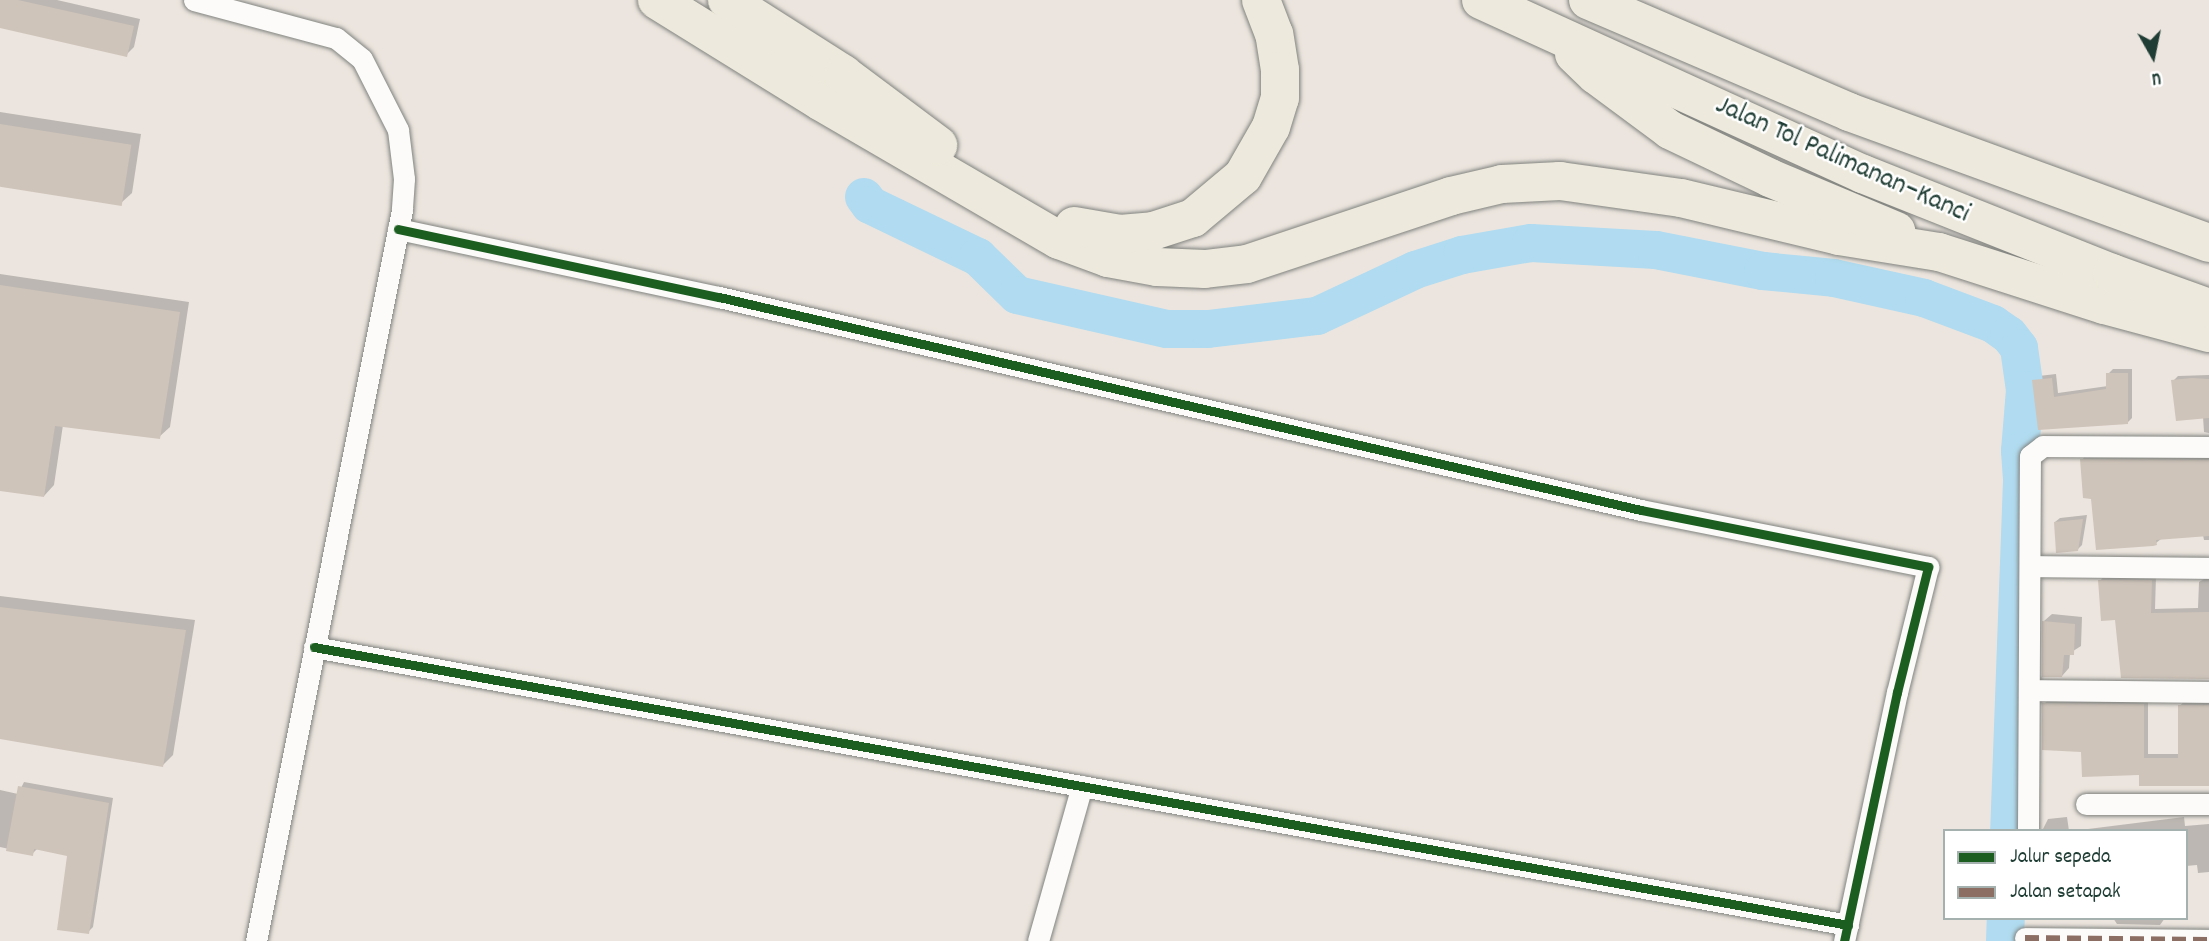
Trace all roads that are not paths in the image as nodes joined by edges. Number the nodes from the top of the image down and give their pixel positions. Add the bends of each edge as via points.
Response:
1 (194, 0) edge
2 (657, 0) edge
3 (727, 0) edge
4 (1261, 0) edge
5 (1481, 0) edge
6 (1588, 0) edge
7 (1546, 27) junction
8 (398, 229) junction
9 (2209, 243) edge
10 (1939, 251) junction
11 (2209, 308) edge
12 (2209, 333) edge
13 (2209, 447) edge
14 (2030, 566) junction
15 (2209, 568) edge
16 (314, 647) junction
17 (2029, 690) junction
18 (2209, 692) edge
19 (1082, 786) junction
20 (2086, 804) dead end
21 (2209, 804) edge
22 (2028, 829) edge
23 (2025, 932) edge
24 (1846, 933) edge
25 (2209, 940) edge
26 (257, 941) edge
27 (1038, 941) edge

1 - 8 street via 336,38 362,60 398,130 404,178
2 - 10 highway via 1059,240 1108,258 1157,267 1205,269 1247,264 1451,196 1502,184 1560,181 1681,198 1839,236
3 - 4 highway via 843,75 1025,204 1075,226 1120,234 1153,231 1193,218 1243,176 1259,151 1280,98 1275,34
5 - 7 highway, Jalan Tol Palimanan–Kanci
6 - 9 highway, Jalan Tol Palimanan–Kanci via 1849,112
7 - 10 highway via 1596,75 1670,130
7 - 11 highway, Jalan Tol Palimanan–Kanci via 1863,174
8 - 16 street
8 - 24 street via 733,300 1640,510 1928,567
10 - 12 highway via 2104,305
13 - 14 street via 2035,449 2030,456
14 - 15 street
14 - 17 street
16 - 19 street
16 - 26 street
17 - 18 street
17 - 22 street
19 - 24 street
19 - 27 street
20 - 21 street
23 - 25 street

